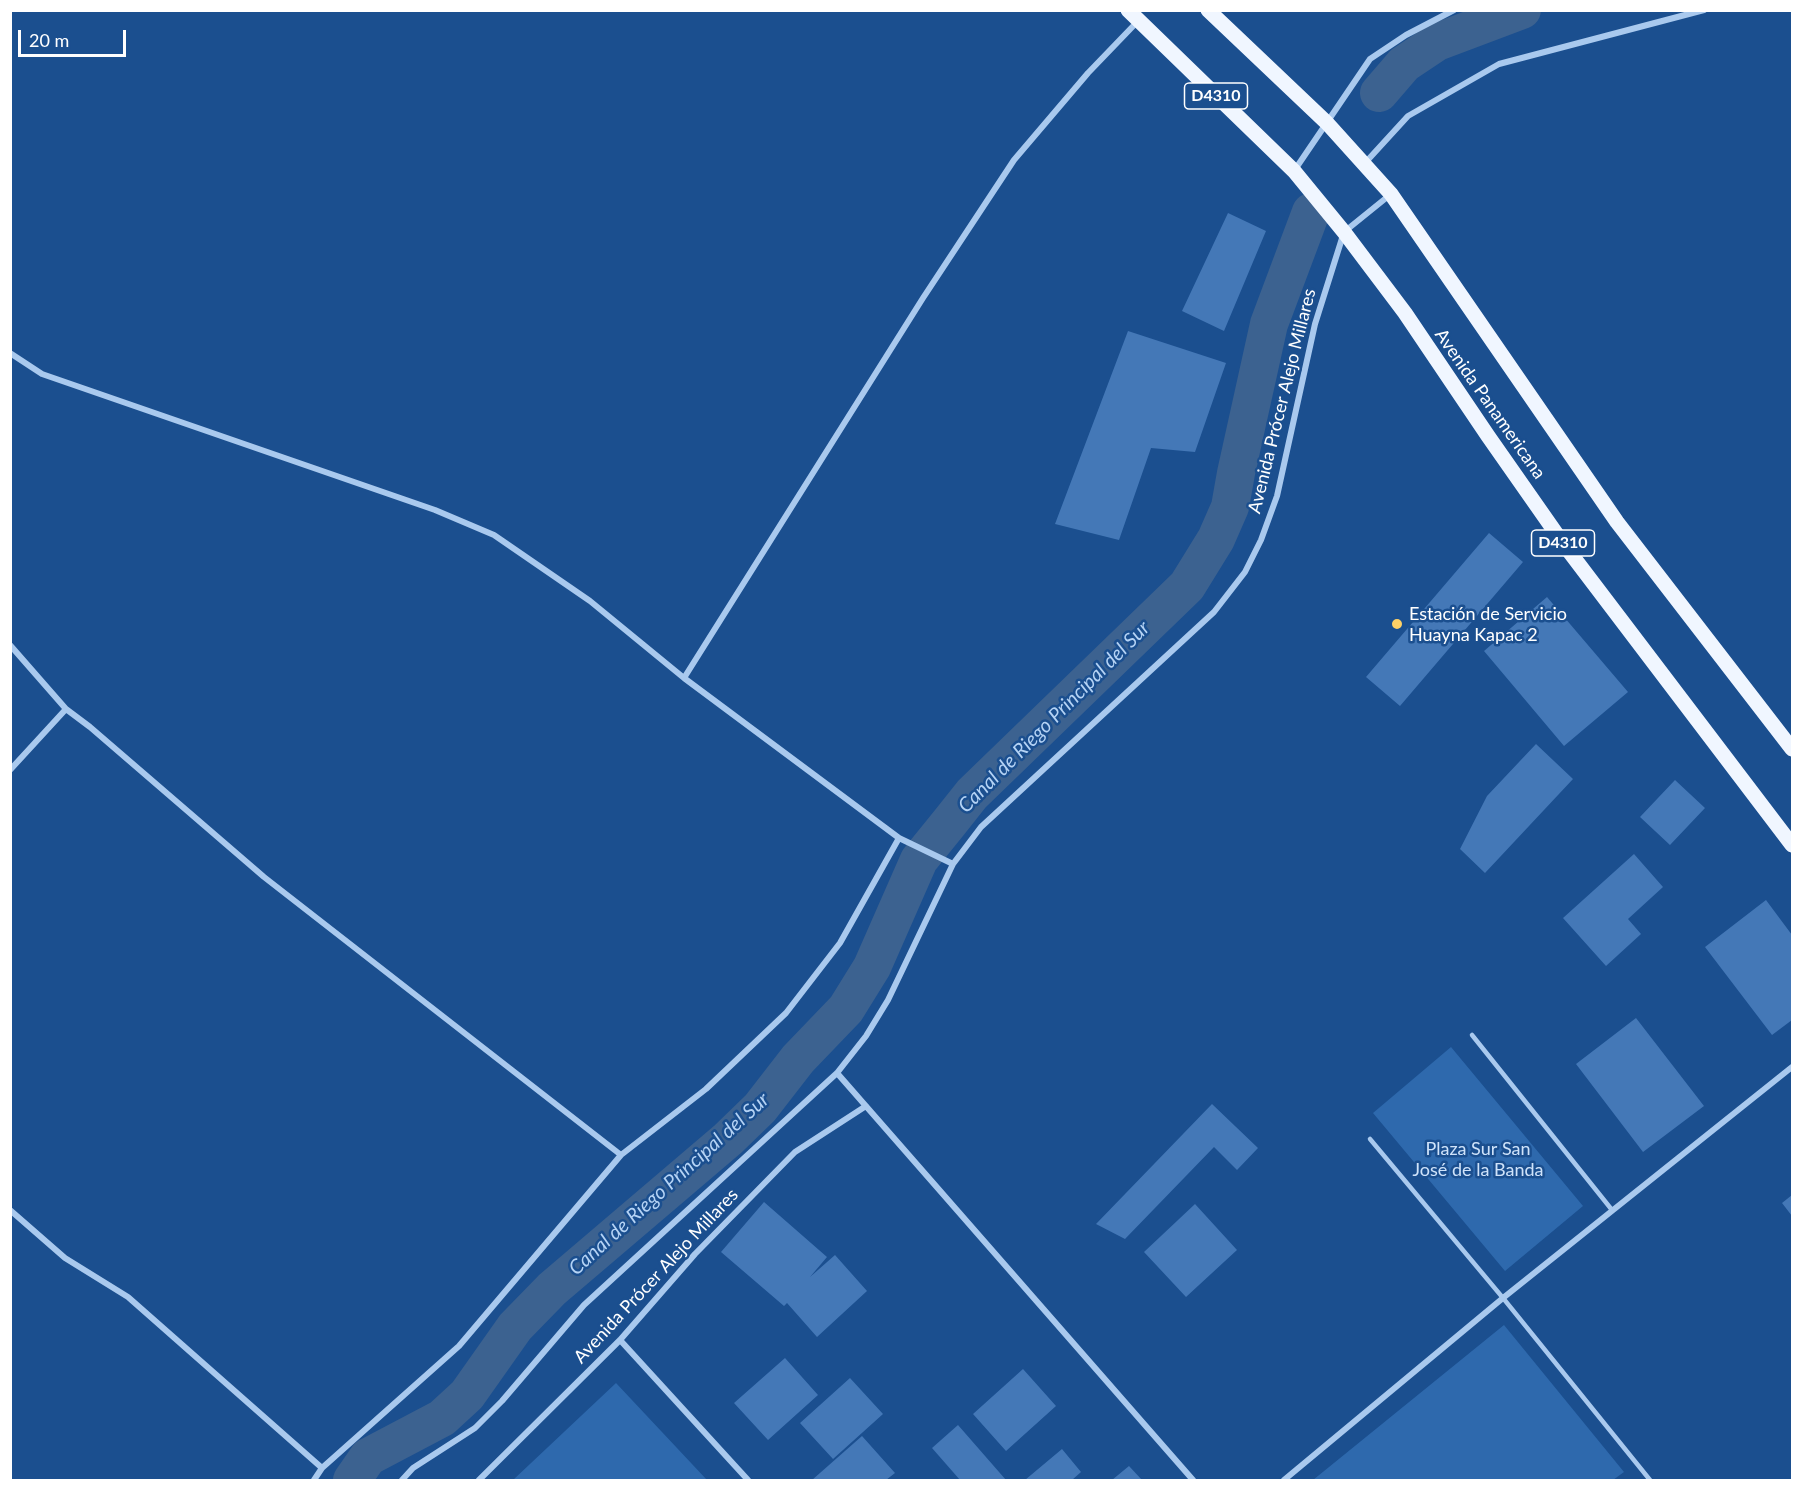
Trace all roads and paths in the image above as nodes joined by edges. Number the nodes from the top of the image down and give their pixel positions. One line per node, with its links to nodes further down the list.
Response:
1 (1208, 10): 5 (main road, Avenida Panamericana / D4310)
2 (1454, 10): 5 (street)
3 (1704, 10): 6 (street)
4 (1133, 16): 7 (main road, Avenida Panamericana / D4310); 12 (street)
5 (1327, 123): 6 (main road, Avenida Panamericana / D4310); 7 (street)
6 (1364, 164): 8 (main road, Avenida Panamericana / D4310)
7 (1294, 171): 9 (main road, Avenida Panamericana / D4310)
8 (1391, 194): 9 (street); 14 (main road, Avenida Panamericana / D4310)
9 (1344, 232): 17 (main road, Avenida Panamericana / D4310); 18 (street, Avenida Prócer Alejo Millares)
10 (10, 353): 12 (street)
11 (10, 645): 13 (street)
12 (684, 678): 16 (street)
13 (66, 709): 15 (street); 24 (street)
14 (1792, 749)
15 (10, 770)
16 (898, 837): 18 (street); 24 (street)
17 (1792, 845)
18 (953, 864): 21 (street, Avenida Prócer Alejo Millares)
19 (1472, 1035): 26 (lane)
20 (1792, 1067): 26 (street)
21 (837, 1073): 22 (street); 31 (street, Avenida Prócer Alejo Millares)
22 (866, 1106): 28 (street, Avenida Prócer Alejo Millares); 34 (street)
23 (1370, 1138): 27 (lane)
24 (621, 1155): 29 (street)
25 (10, 1210): 29 (street)
26 (1611, 1210): 27 (street)
27 (1503, 1298): 35 (street); 36 (lane)
28 (620, 1340): 32 (street, Avenida Prócer Alejo Millares); 33 (street)
29 (322, 1468): 30 (street)
30 (314, 1480)
31 (402, 1480)
32 (479, 1480)
33 (748, 1480)
34 (1193, 1480)
35 (1284, 1480)
36 (1650, 1480)

